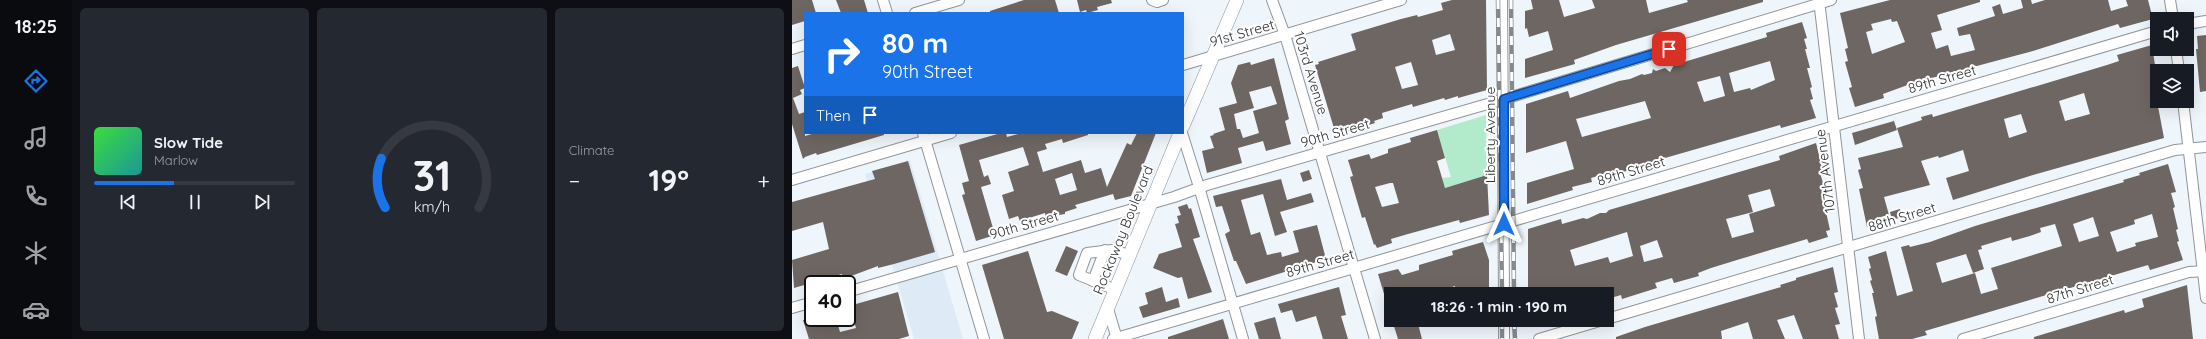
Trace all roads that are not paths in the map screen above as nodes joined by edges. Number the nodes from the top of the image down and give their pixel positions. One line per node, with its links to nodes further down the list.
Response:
1 (883, 0): 12 (street)
2 (959, 0): 13 (street)
3 (1152, 0): 4 (street)
4 (1163, 0)
5 (1237, 0): 21 (main road)
6 (1272, 0): 18 (street, 103rd Avenue)
7 (1401, 0): 18 (street, 91st Street)
8 (1502, 0): 23 (street, Liberty Avenue)
9 (1831, 0): 11 (street, 90th Street)
10 (2170, 0): 14 (street)
11 (1819, 2): 23 (street, 90th Street); 26 (street, 107th Avenue)
12 (887, 12)
13 (918, 12)
14 (2172, 12)
15 (2206, 21): 16 (street)
16 (2194, 23)
17 (2150, 33): 26 (street, 89th Street)
18 (1285, 35): 21 (street, 91st Street); 33 (street, 103rd Avenue)
19 (804, 45): 20 (street)
20 (792, 49)
21 (1214, 55): 22 (street, 91st Street); 25 (main road)
22 (1184, 64)
23 (1504, 99): 33 (street, 90th Street); 37 (street, Liberty Avenue)
24 (2184, 108): 32 (street)
25 (1184, 124)
26 (1834, 126): 37 (street, 89th Street); 38 (street, 107th Avenue)
27 (944, 134): 30 (street)
28 (1181, 134): 35 (street)
29 (1181, 134): 36 (main road, Rockaway Boulevard)
30 (924, 137): 34 (street); 41 (street)
31 (2206, 147): 32 (street, 88th Street)
32 (2188, 149): 38 (street, 88th Street); 43 (street)
33 (1320, 152): 35 (street, 90th Street); 42 (street, 103rd Avenue)
34 (792, 180)
35 (1200, 187): 36 (street, 90th Street); 49 (street)
36 (1151, 202): 40 (main road, Rockaway Boulevard); 41 (street, 90th Street)
37 (1504, 224): 42 (street, 89th Street); 45 (street, Liberty Avenue)
38 (1848, 247): 53 (street, 88th Street); 63 (street, 107th Avenue)
39 (1105, 250): 40 (street); 44 (street); 44 (street)
40 (1130, 255): 47 (main road, Rockaway Boulevard)
41 (960, 259): 46 (street, 90th Street); 56 (street)
42 (1354, 268): 49 (street, 89th Street); 60 (street, 103rd Avenue)
43 (2204, 271): 48 (street); 64 (street, 87th Street)
44 (1093, 281): 47 (street)
45 (1504, 287)
46 (856, 289)
47 (1116, 290): 52 (main road, Rockaway Boulevard)
48 (2206, 298)
49 (1232, 304): 58 (street, 89th Street); 59 (street)
50 (804, 305): 51 (street)
51 (792, 308)
52 (1108, 309): 57 (main road, Rockaway Boulevard); 58 (street)
53 (1614, 317)
54 (1504, 327): 61 (street)
55 (1579, 327): 62 (street)
56 (984, 339)
57 (1095, 339)
58 (1115, 339)
59 (1243, 339)
60 (1375, 339)
61 (1504, 339)
62 (1539, 339)
63 (1859, 339)
64 (1963, 339)

